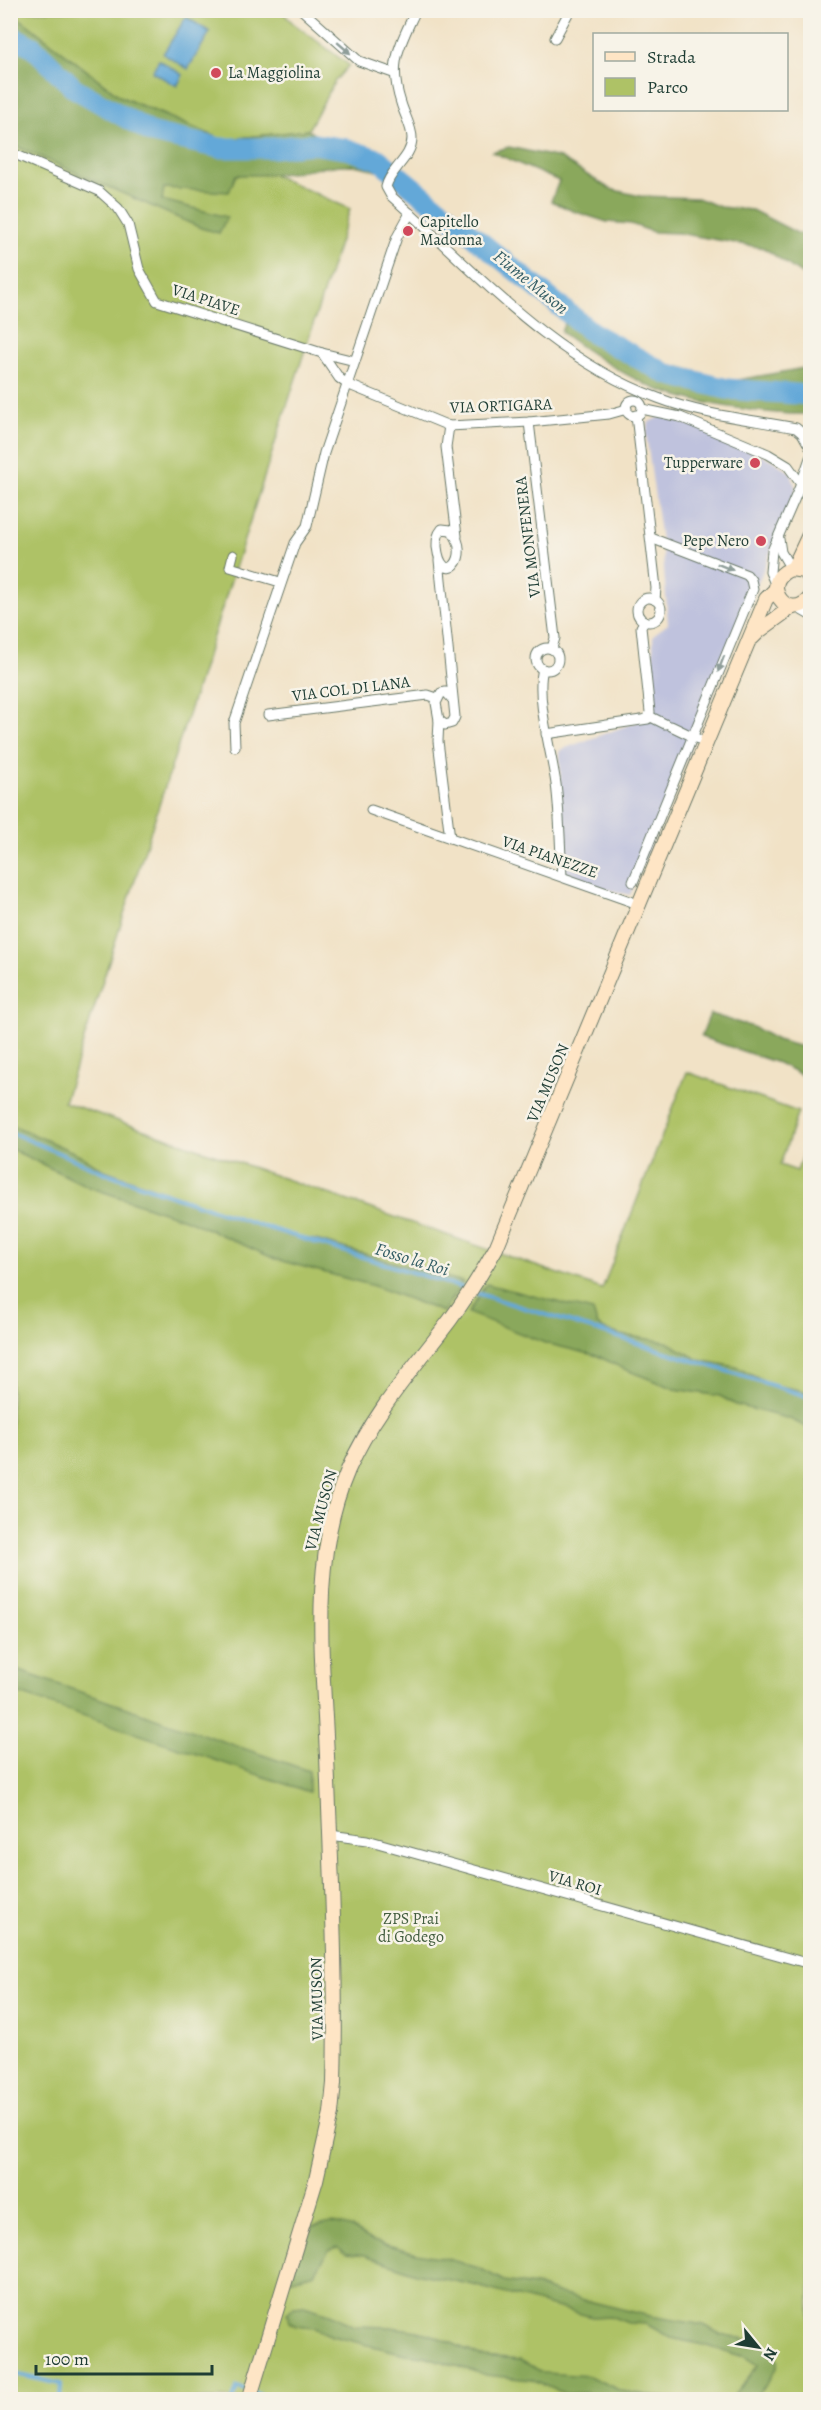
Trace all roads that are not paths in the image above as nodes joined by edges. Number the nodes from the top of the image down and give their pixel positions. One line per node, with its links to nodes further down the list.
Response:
1 (302, 10): 5 (street, one-way to 5)
2 (416, 10): 5 (street)
3 (570, 10): 4 (street)
4 (555, 38)
5 (393, 73): 7 (street)
6 (10, 152): 8 (street, VIA PIAVE)
7 (410, 213): 9 (street); 14 (street)
8 (320, 352): 9 (street, VIA PIAVE); 10 (street)
9 (355, 361): 10 (street)
10 (347, 384): 13 (street, VIA ORTIGARA); 30 (street)
11 (639, 412): 12 (street, VIA ORTIGARA); 17 (street); 23 (street)
12 (529, 422): 13 (street, VIA ORTIGARA); 38 (street, VIA MONFENERA)
13 (449, 426): 18 (street)
14 (806, 432): 15 (street)
15 (810, 447)
16 (810, 458): 17 (street)
17 (801, 484): 22 (street)
18 (454, 518): 19 (street); 21 (street)
19 (447, 529): 21 (street); 25 (street)
20 (810, 533): 27 (main road, VIA MUSON)
21 (457, 536): 26 (street)
22 (779, 537): 27 (street); 31 (street)
23 (651, 538): 33 (street); 46 (street, one-way to 46)
24 (233, 555): 30 (street)
25 (439, 560): 26 (street); 29 (street)
26 (451, 568): 29 (street)
27 (792, 569): 28 (main road); 31 (main road, VIA MUSON)
28 (810, 577)
29 (441, 579): 40 (street)
30 (280, 582): 48 (street)
31 (776, 587): 34 (main road); 37 (main road, VIA MUSON)
32 (810, 598): 34 (main road, VIA MUSON)
33 (655, 600): 36 (street); 36 (street)
34 (794, 607): 35 (street); 37 (main road, VIA MUSON)
35 (810, 615)
36 (645, 621): 43 (street)
37 (749, 642): 47 (main road, VIA MUSON)
38 (552, 648): 39 (street, VIA MONFENERA); 39 (street)
39 (543, 669): 45 (street)
40 (449, 695): 41 (street); 44 (street)
41 (437, 698): 42 (street, VIA COL DI LANA); 44 (street)
42 (268, 715)
43 (649, 716): 45 (street); 46 (street)
44 (442, 722): 50 (street)
45 (546, 734): 52 (street)
46 (693, 736): 47 (street); 51 (street)
47 (707, 743): 51 (main road, VIA MUSON)
48 (235, 747)
49 (371, 810): 50 (street, VIA PIANEZZE)
50 (450, 838): 52 (street, VIA PIANEZZE)
51 (655, 849): 53 (street); 54 (main road, VIA MUSON)
52 (562, 876): 54 (street, VIA PIANEZZE)
53 (633, 882)
54 (641, 905): 55 (main road, VIA MUSON)
55 (330, 1834): 56 (street, VIA ROI); 57 (main road, VIA MUSON)
56 (810, 1964)
57 (249, 2400)

